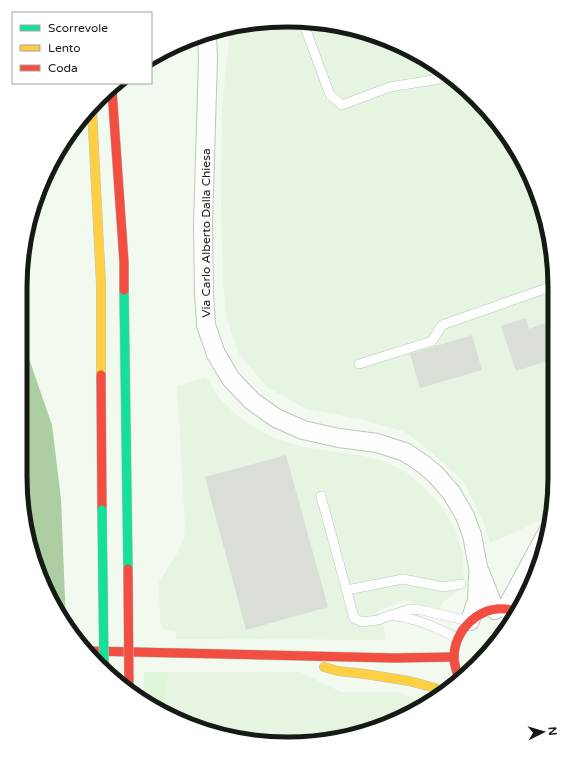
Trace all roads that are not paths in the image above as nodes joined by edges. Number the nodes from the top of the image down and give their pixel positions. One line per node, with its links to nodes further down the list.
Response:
1 (305, 28): 5 (lane)
2 (210, 39): 4 (street, Via Carlo Alberto Dalla Chiesa)
3 (207, 40): 4 (street, Via Carlo Alberto Dalla Chiesa)
4 (208, 58): 14 (street, Via Carlo Alberto Dalla Chiesa)
5 (442, 78)
6 (112, 95): 26 (main road, bridge)
7 (92, 116): 24 (main road, bridge)
8 (548, 288): 9 (lane)
9 (360, 364)
10 (321, 496): 16 (lane)
11 (537, 551): 12 (street)
12 (534, 556): 13 (street); 17 (street)
13 (532, 564)
14 (478, 567): 17 (street, Via Carlo Alberto Dalla Chiesa); 19 (street, Via Carlo Alberto Dalla Chiesa)
15 (461, 584): 16 (lane)
16 (347, 590): 18 (lane)
17 (506, 610): 19 (main road)
18 (388, 616): 19 (lane); 20 (lane)
19 (470, 621): 20 (main road)
20 (458, 638): 23 (main road)
21 (95, 651): 22 (main road, bridge)
22 (293, 656): 23 (main road); 27 (main road)
23 (454, 658): 25 (main road)
24 (104, 662)
25 (457, 674)
26 (129, 683)
27 (437, 689)

